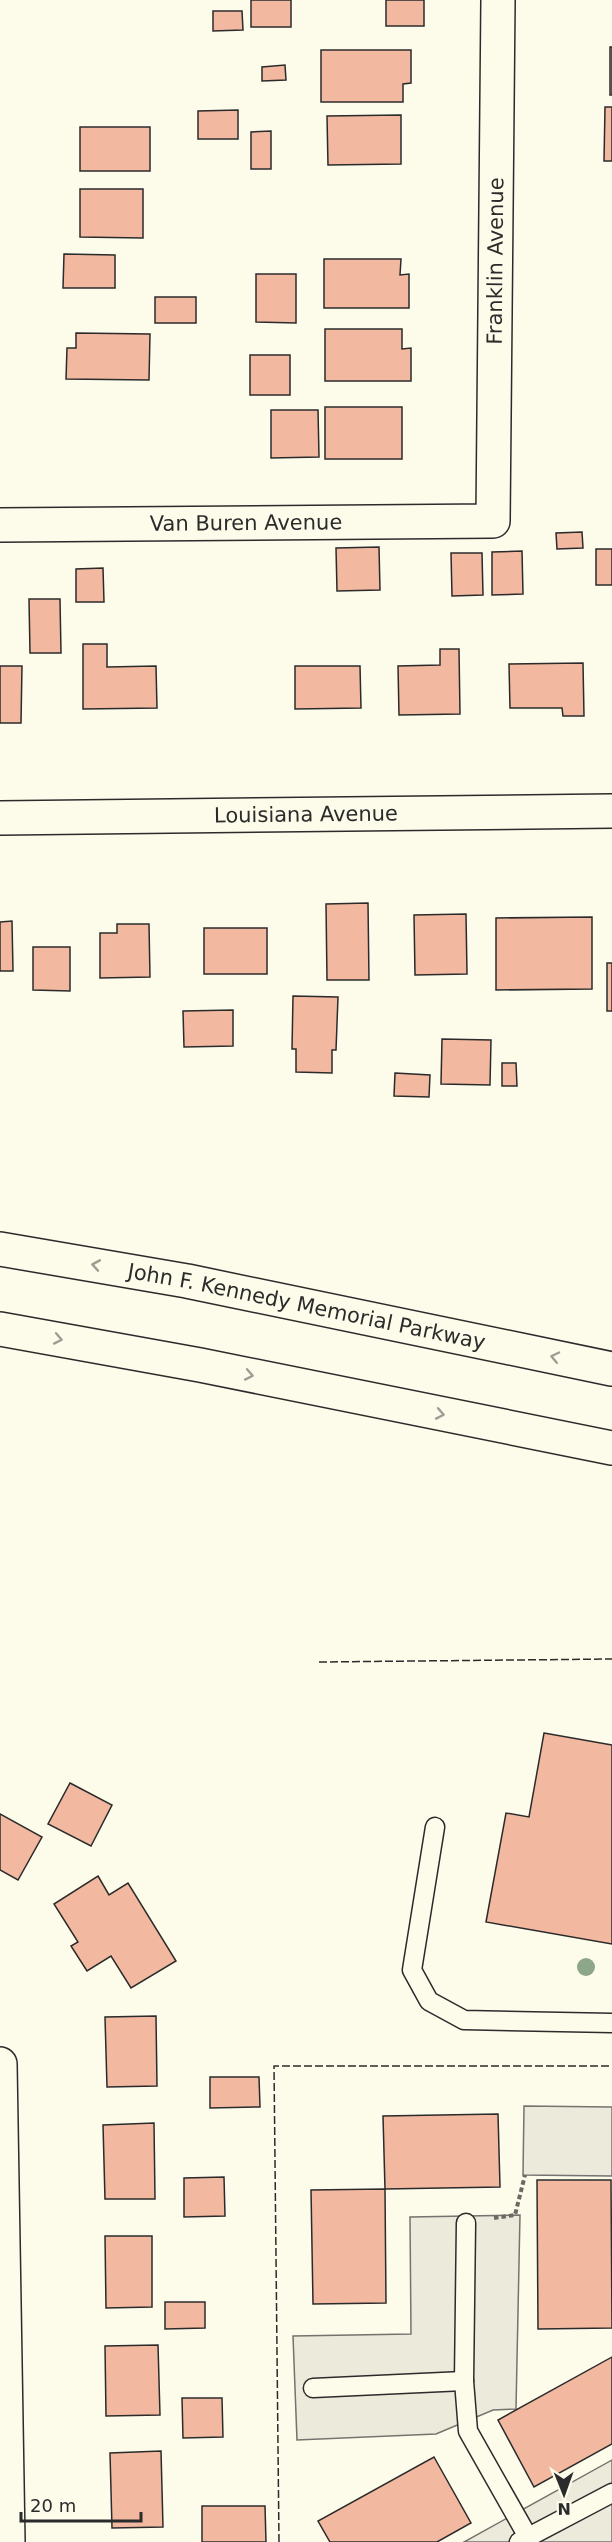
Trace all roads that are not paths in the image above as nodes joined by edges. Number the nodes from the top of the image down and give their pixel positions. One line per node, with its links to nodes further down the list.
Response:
1 (498, 0): 2 (main road, Franklin Avenue)
2 (493, 521): 3 (main road, Van Buren Avenue)
3 (0, 525)
4 (612, 811): 5 (main road, Louisiana Avenue)
5 (0, 818)
6 (0, 1249): 8 (main road, John F. Kennedy Memorial Parkway, one-way to 6)
7 (0, 1329): 9 (main road, one-way to 9)
8 (612, 1369)
9 (612, 1448)
10 (435, 1827): 11 (lane)
11 (612, 2023)
12 (0, 2064): 18 (main road)
13 (466, 2223): 14 (lane)
14 (464, 2381): 15 (lane); 17 (lane)
15 (313, 2388)
16 (612, 2493): 17 (lane)
17 (524, 2540)
18 (8, 2542)

